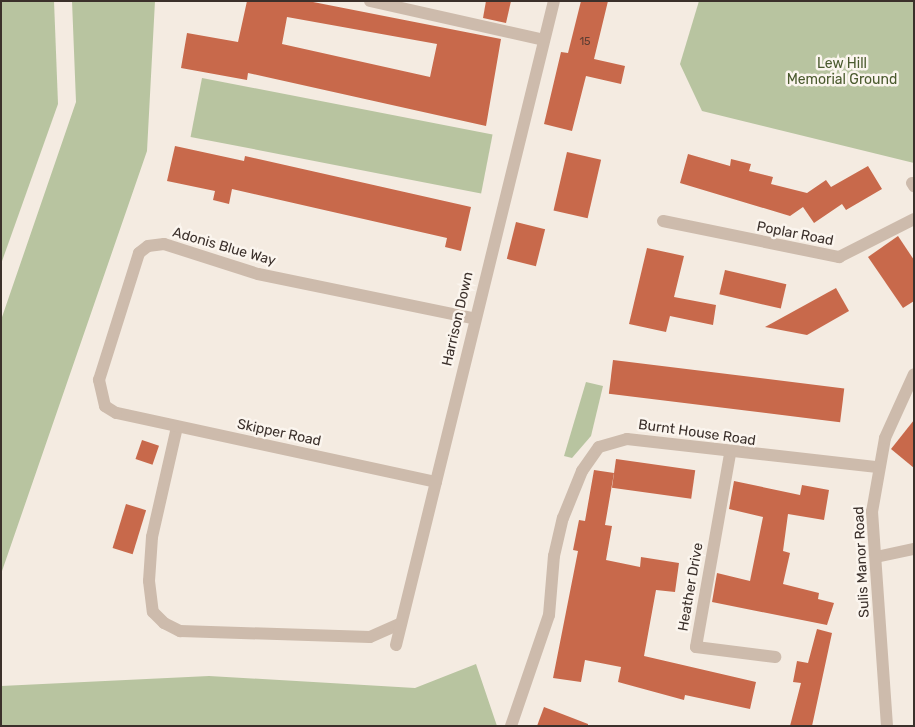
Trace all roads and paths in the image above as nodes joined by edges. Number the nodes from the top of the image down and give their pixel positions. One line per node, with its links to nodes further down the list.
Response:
1 (370, 1): 3 (street)
2 (554, 1): 3 (street, Harrison Down)
3 (544, 40): 6 (street, Harrison Down)
4 (914, 219): 5 (street, Poplar Road)
5 (663, 220)
6 (473, 318): 8 (street, Adonis Blue Way); 12 (street, Harrison Down)
7 (914, 374): 11 (street, Sulis Manor Road)
8 (116, 413): 9 (street, Skipper Road)
9 (177, 427): 12 (street, Skipper Road); 15 (street)
10 (730, 454): 11 (street, Burnt House Road); 17 (street, Heather Drive); 18 (street, Burnt House Road)
11 (877, 467): 14 (street, Sulis Manor Road)
12 (436, 482): 15 (street, Harrison Down)
13 (914, 549): 14 (street)
14 (876, 557): 19 (street, Sulis Manor Road)
15 (401, 623): 16 (street, Harrison Down)
16 (396, 645)
17 (775, 657)
18 (511, 726)
19 (887, 726)

